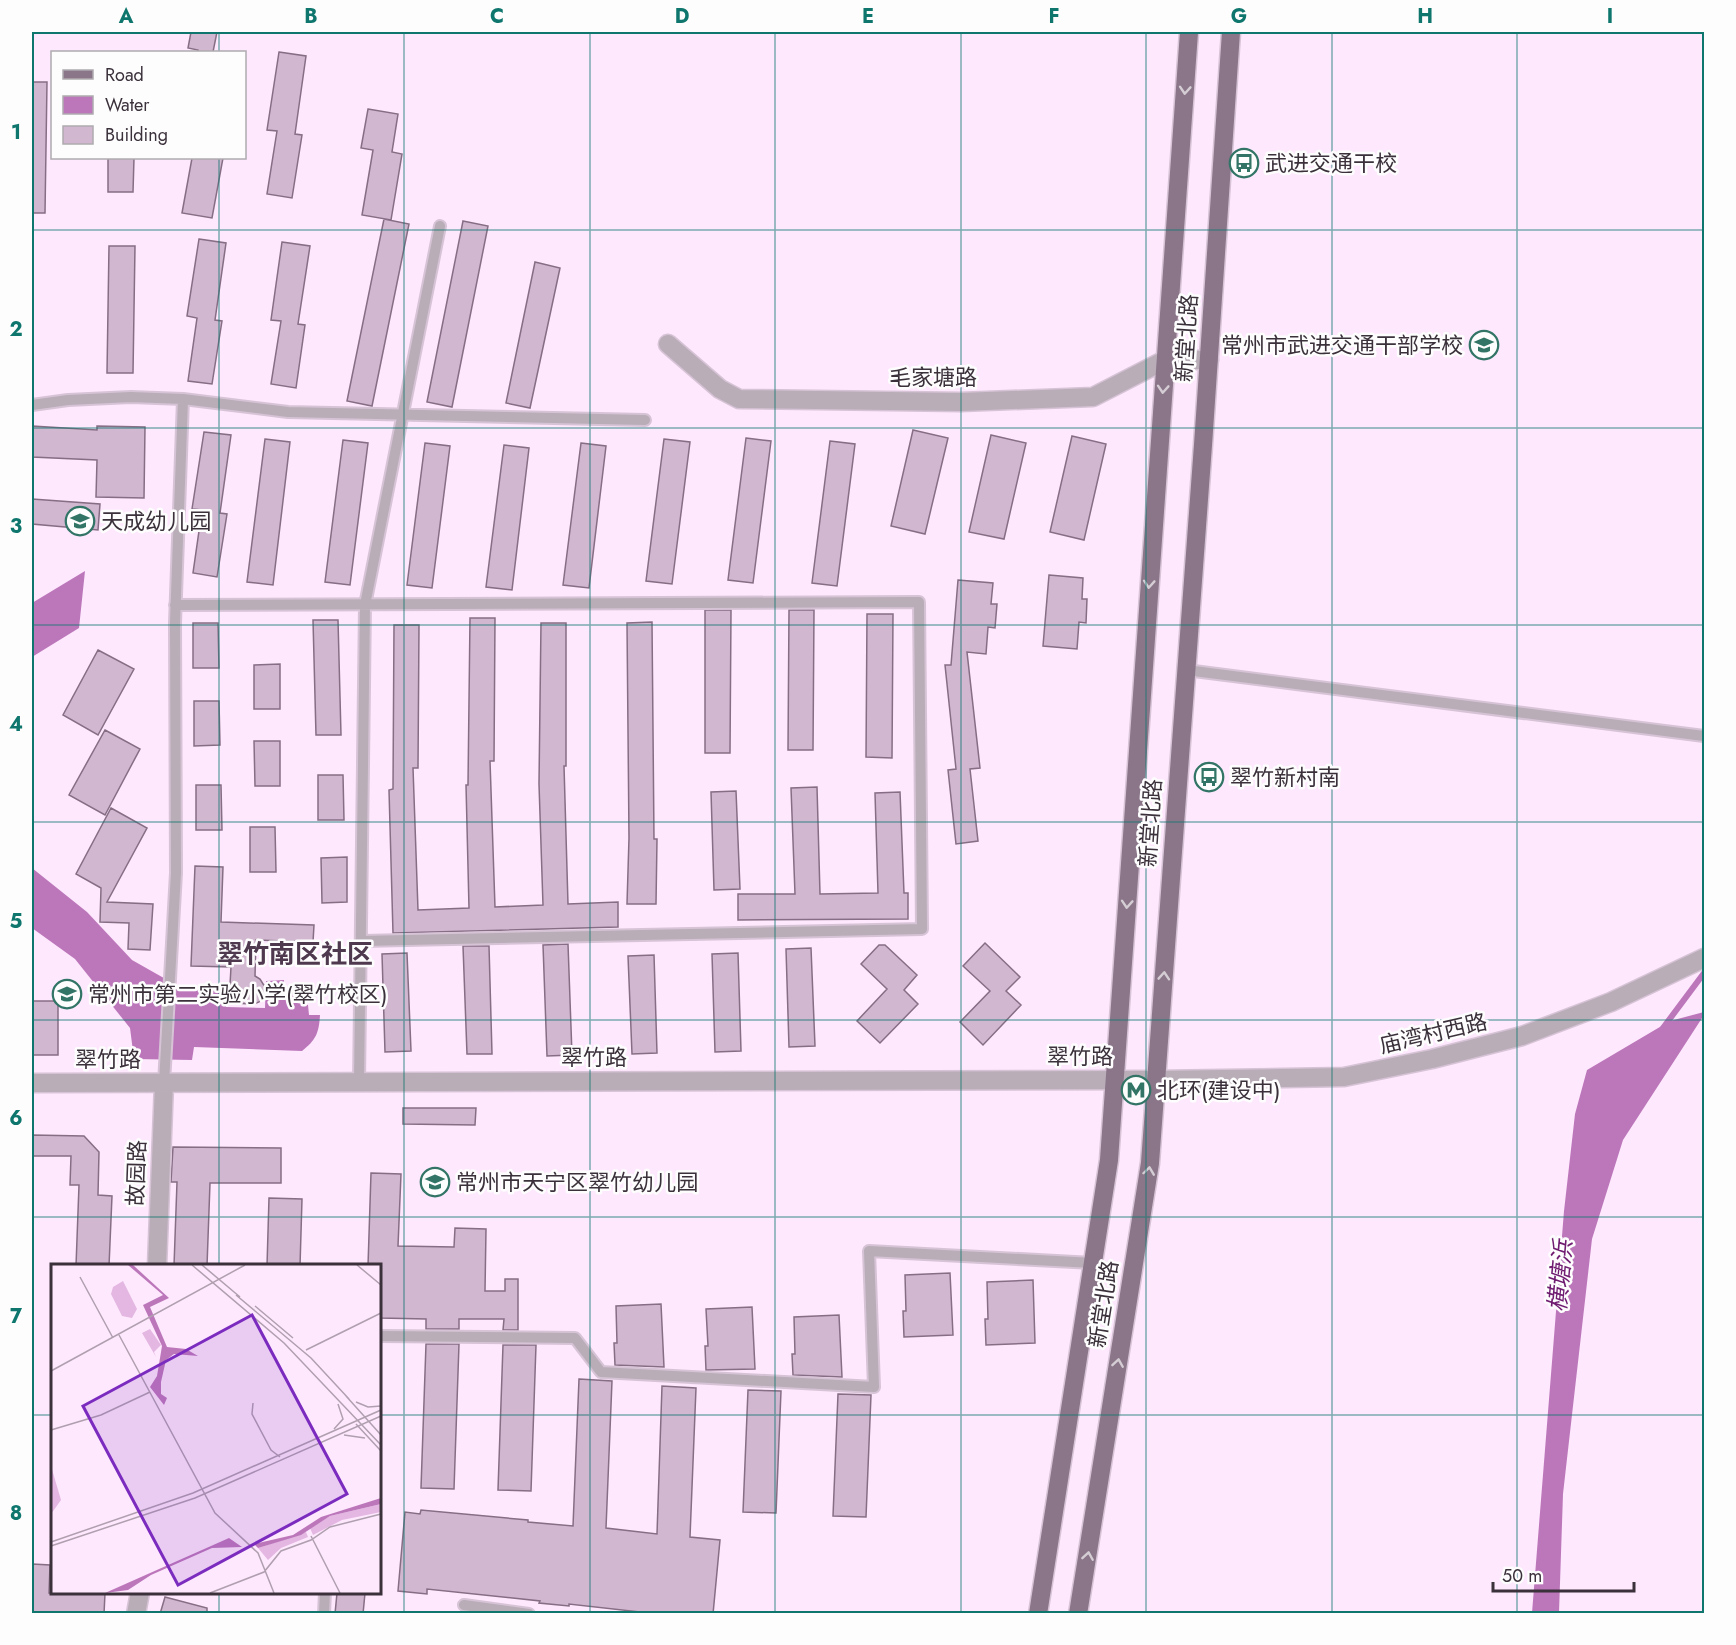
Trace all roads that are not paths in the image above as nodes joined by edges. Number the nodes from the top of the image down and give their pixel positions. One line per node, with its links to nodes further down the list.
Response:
1 (1189, 32): 5 (main road, 新堂北路, one-way to 5)
2 (1231, 32): 6 (main road, 新堂北路)
3 (440, 226): 9 (lane)
4 (668, 344): 5 (street, 毛家塘路)
5 (1165, 360): 6 (street, 毛家塘路); 17 (main road, 新堂北路, one-way to 17)
6 (1209, 360): 13 (main road, 新堂北路)
7 (183, 399): 8 (lane); 9 (lane); 11 (lane)
8 (32, 405)
9 (402, 414): 10 (lane); 12 (lane)
10 (645, 420)
11 (175, 605): 12 (lane); 21 (lane)
12 (365, 605): 15 (lane); 15 (lane)
13 (1186, 670): 14 (lane); 18 (main road, 新堂北路, one-way to 13)
14 (1704, 736)
15 (361, 940): 19 (lane)
16 (1697, 962): 18 (street, 庙湾村西路)
17 (1115, 1079): 18 (street, 翠竹路); 19 (street, 翠竹路); 22 (main road, 新堂北路)
18 (1156, 1080): 32 (main road, 新堂北路, one-way to 18)
19 (359, 1082): 21 (street, 翠竹路)
20 (32, 1083): 21 (street, 翠竹路)
21 (164, 1083): 23 (street, 故园路)
22 (1093, 1263): 24 (lane); 31 (main road, 新堂北路)
23 (158, 1264)
24 (381, 1336)
25 (140, 1594): 28 (street)
26 (325, 1594): 29 (lane)
27 (464, 1605): 30 (lane)
28 (136, 1614)
29 (324, 1614)
30 (529, 1614)
31 (1038, 1614)
32 (1078, 1614)

